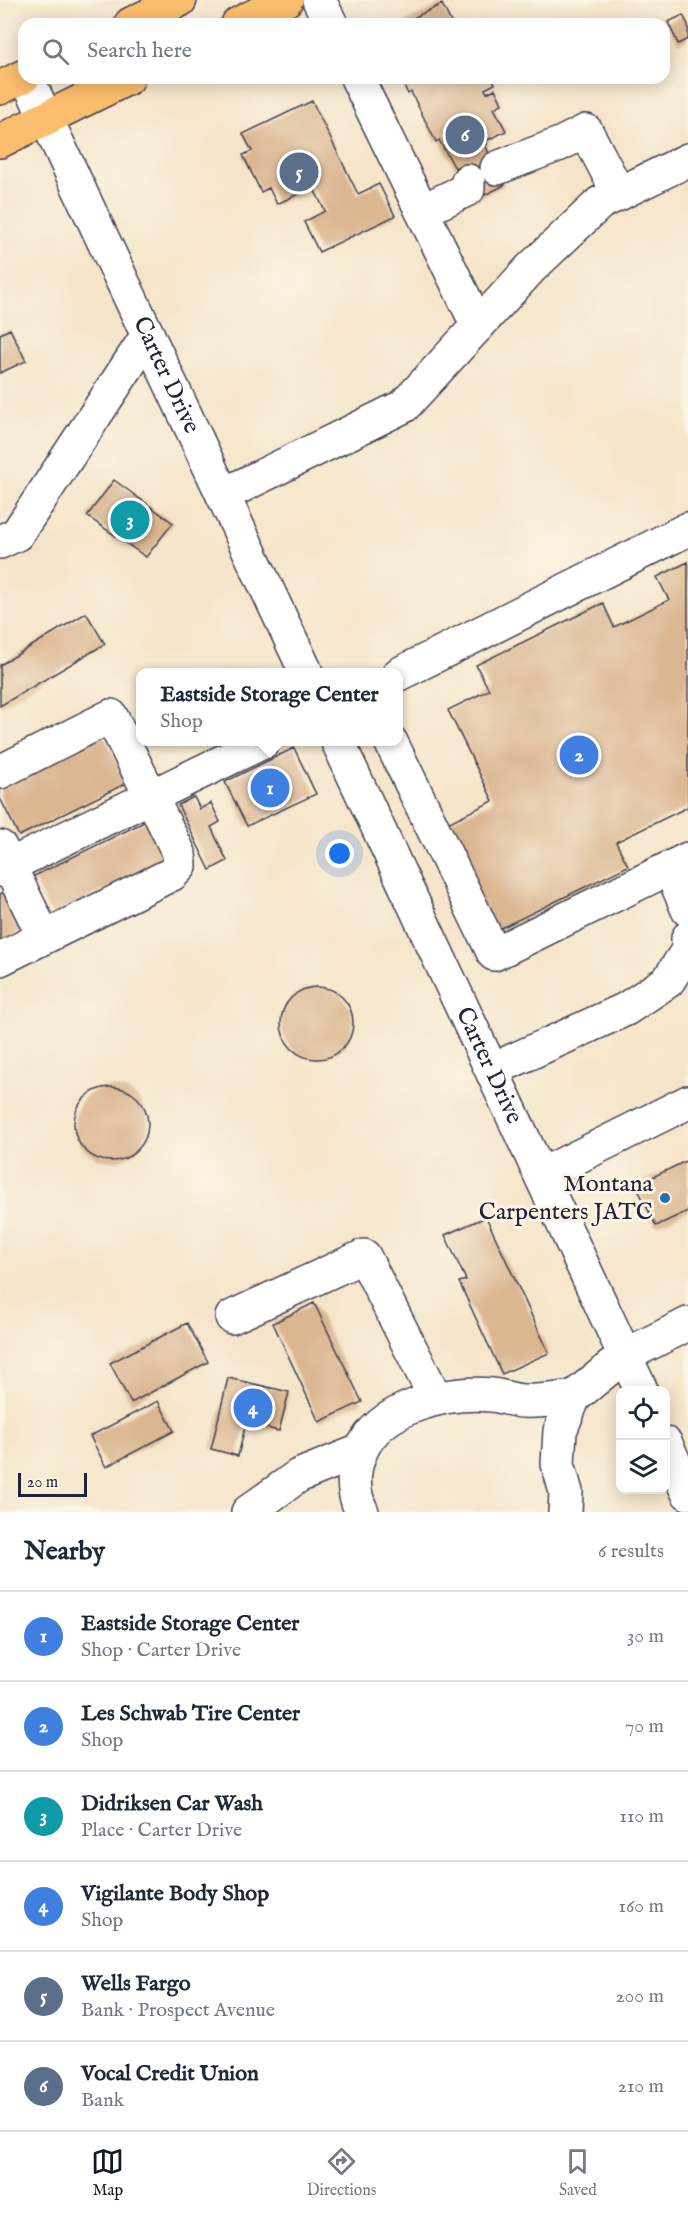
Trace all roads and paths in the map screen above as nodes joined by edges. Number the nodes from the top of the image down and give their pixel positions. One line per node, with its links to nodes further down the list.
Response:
1 (180, 0): 4 (highway)
2 (286, 0): 5 (highway)
3 (319, 0): 6 (street)
4 (143, 18)
5 (250, 18)
6 (328, 18)
7 (18, 80): 11 (highway)
8 (29, 84): 12 (street, Carter Drive)
9 (116, 84): 12 (highway)
10 (360, 84): 16 (street)
11 (0, 88)
12 (46, 118): 13 (highway); 18 (street, Carter Drive)
13 (0, 141)
14 (688, 160): 15 (street)
15 (619, 194): 16 (street); 17 (street)
16 (422, 211): 17 (street)
17 (478, 326): 19 (street)
18 (148, 335): 19 (street, Carter Drive); 21 (street)
19 (223, 495): 22 (street, Carter Drive)
20 (688, 529): 23 (street)
21 (0, 542)
22 (304, 668)
23 (403, 672)
24 (253, 746): 28 (street)
25 (340, 746): 35 (street, Carter Drive)
26 (393, 746): 30 (street)
27 (0, 772): 28 (street)
28 (151, 796): 29 (street); 32 (street)
29 (3, 861): 32 (street)
30 (679, 863): 31 (street)
31 (688, 910)
32 (44, 937): 34 (street)
33 (688, 939): 35 (street)
34 (0, 959)
35 (492, 1070): 37 (street, Carter Drive)
36 (688, 1102): 37 (street)
37 (541, 1175): 40 (street, Carter Drive)
38 (232, 1317): 43 (street)
39 (688, 1324): 40 (street)
40 (624, 1356): 41 (street, Carter Drive); 42 (street)
41 (638, 1386)
42 (574, 1397): 43 (street); 49 (street)
43 (436, 1399): 44 (street)
44 (360, 1451): 47 (street); 48 (street)
45 (670, 1453): 46 (street)
46 (688, 1493)
47 (248, 1512)
48 (362, 1512)
49 (565, 1512)

